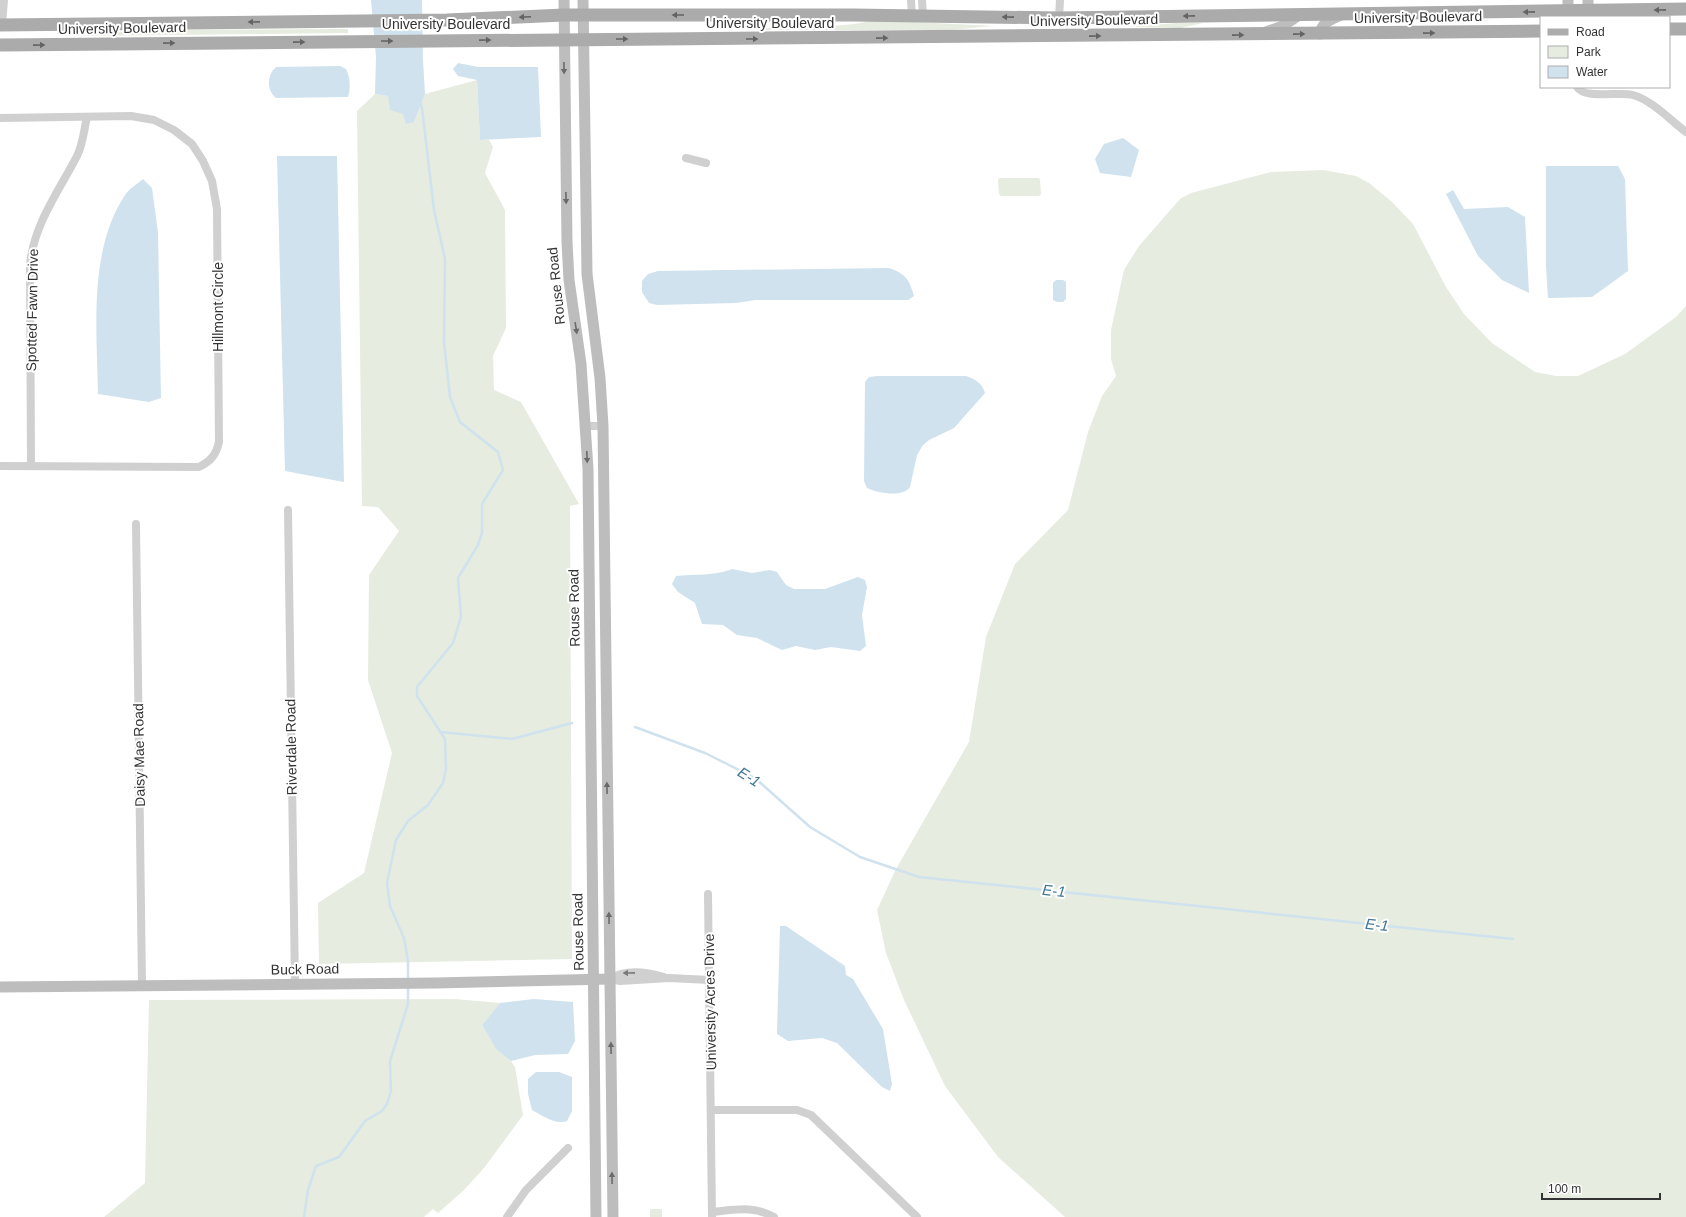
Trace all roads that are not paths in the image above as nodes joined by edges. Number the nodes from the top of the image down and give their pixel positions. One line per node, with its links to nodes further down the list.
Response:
1 (4, 0): 18 (street)
2 (564, 0): 11 (street, Rouse Road)
3 (583, 0): 12 (street)
4 (911, 0): 14 (street)
5 (922, 0): 14 (street)
6 (1060, 0): 16 (street)
7 (1568, 9): 8 (main road, University Boulevard); 10 (main road, University Boulevard, one-way to 10)
8 (1588, 9): 9 (main road, University Boulevard, one-way to 8)
9 (1686, 9)
10 (1343, 14): 13 (main road, University Boulevard); 23 (street)
11 (564, 15): 12 (main road, University Boulevard); 17 (main road, University Boulevard, one-way to 17); 26 (street, Rouse Road)
12 (583, 15): 14 (main road, University Boulevard, one-way to 12); 27 (street)
13 (1299, 15): 15 (main road, University Boulevard, one-way to 15); 22 (street)
14 (917, 16): 16 (main road, University Boulevard, one-way to 14)
15 (1103, 17): 16 (main road, University Boulevard); 25 (main road)
16 (1059, 18): 24 (main road)
17 (38, 24): 18 (main road, University Boulevard); 28 (main road)
18 (1, 26)
19 (1686, 29): 20 (main road)
20 (1670, 30)
21 (1540, 31): 23 (main road, University Boulevard, one-way to 21)
22 (1260, 34): 23 (main road, University Boulevard, one-way to 23); 25 (main road, University Boulevard, one-way to 22)
23 (1320, 34)
24 (1008, 37): 25 (main road, University Boulevard); 27 (main road, University Boulevard, one-way to 24)
25 (1056, 37)
26 (564, 39): 27 (main road, University Boulevard); 29 (main road, University Boulevard, one-way to 26); 38 (street, Rouse Road, one-way to 38)
27 (583, 39): 39 (street)
28 (0, 42)
29 (0, 45)
30 (1578, 88): 32 (street)
31 (1596, 88): 32 (street)
32 (1603, 94): 35 (street)
33 (87, 117): 34 (street, Hillmont Circle); 41 (street, Spotted Fawn Drive); 41 (street, Hillmont Circle)
34 (0, 118)
35 (1686, 132)
36 (686, 158): 37 (street)
37 (706, 163)
38 (586, 426): 39 (street); 45 (street, Rouse Road, one-way to 45)
39 (603, 426): 46 (street, one-way to 39)
40 (0, 466): 41 (street, Hillmont Circle)
41 (31, 466)
42 (288, 510): 48 (street, Riverdale Road)
43 (136, 524): 49 (street, Daisy Mae Road)
44 (708, 894): 47 (street, University Acres Drive)
45 (593, 979): 46 (street, Buck Road); 48 (street, Buck Road); 55 (street, Rouse Road)
46 (610, 979): 47 (street, Buck Road); 56 (street, one-way to 46)
47 (710, 980): 51 (street, University Acres Drive)
48 (295, 984): 49 (street, Buck Road)
49 (142, 986): 50 (street, Buck Road)
50 (0, 987)
51 (711, 1110): 53 (street, University Acres Drive); 58 (street)
52 (568, 1148): 54 (street)
53 (712, 1214): 57 (street)
54 (507, 1217)
55 (596, 1217)
56 (613, 1217)
57 (774, 1217)
58 (917, 1217)

